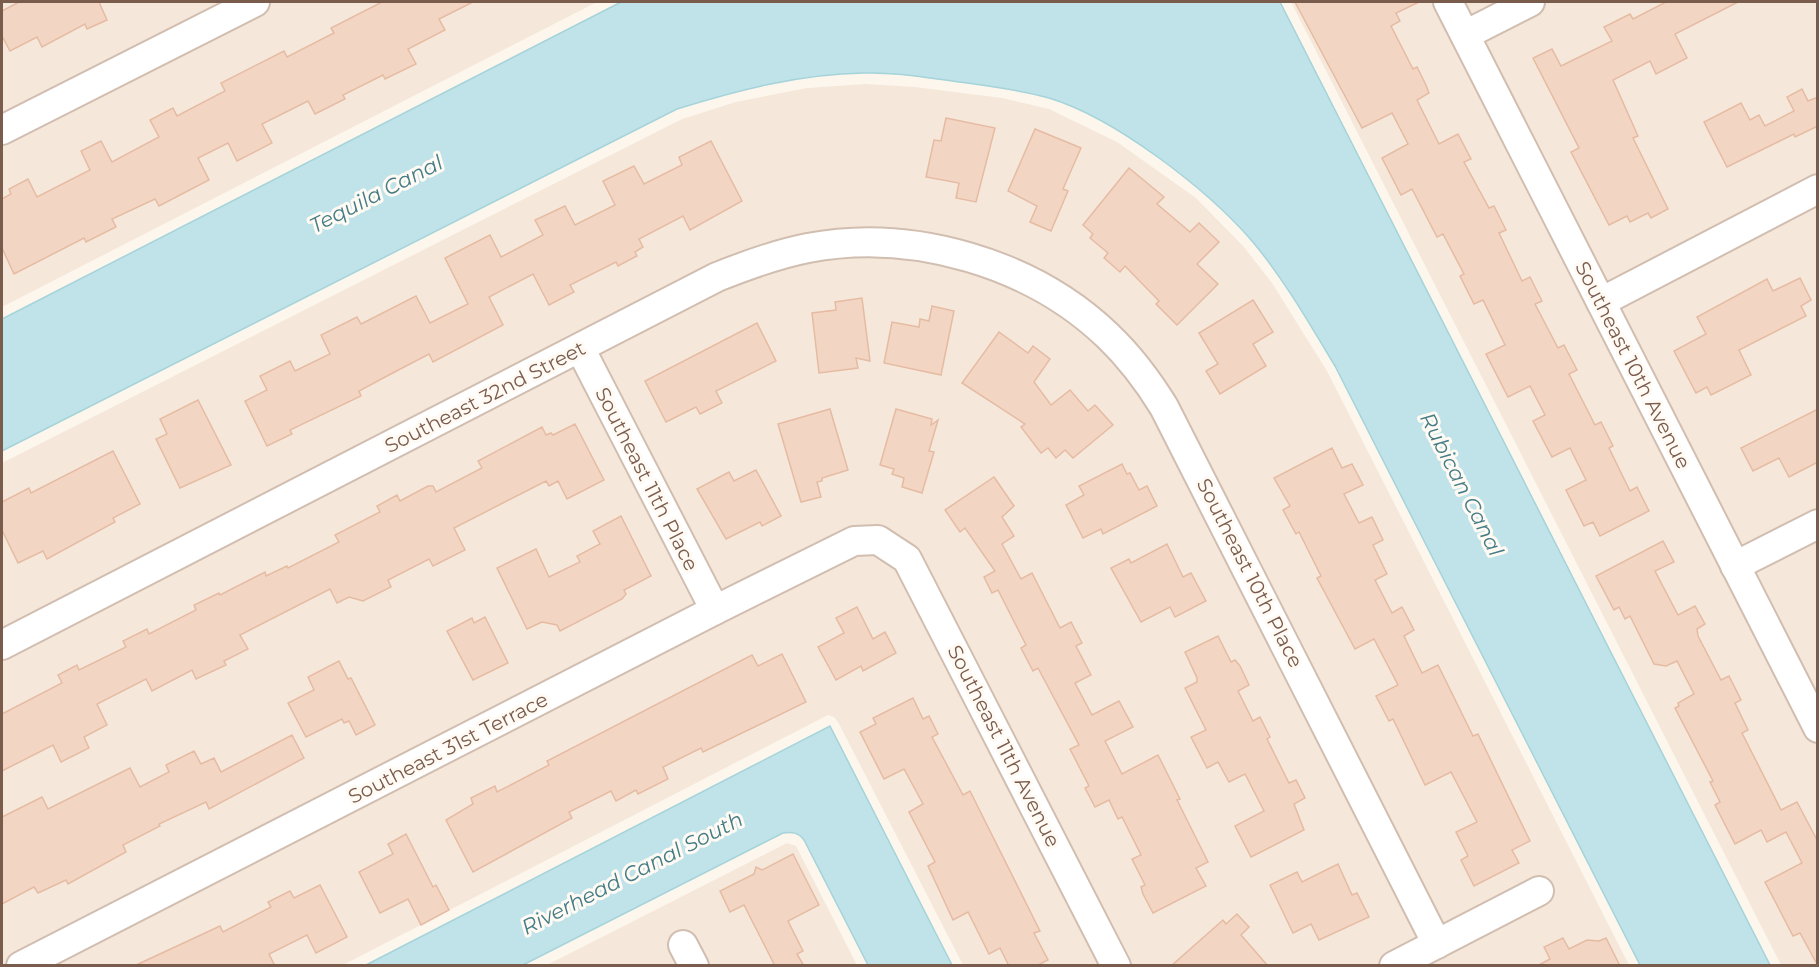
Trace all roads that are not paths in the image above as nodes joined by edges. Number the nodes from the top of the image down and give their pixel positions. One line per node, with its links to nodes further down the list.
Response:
1 (255, 2): 5 (street)
2 (1448, 2): 4 (street, Southeast 10th Avenue)
3 (1530, 2): 4 (street)
4 (1465, 35): 8 (street, Southeast 10th Avenue)
5 (2, 130)
6 (1818, 189): 8 (street)
7 (992, 266): 9 (street, Southeast 32nd Street); 17 (street, Southeast 10th Place)
8 (1601, 302): 12 (street, Southeast 10th Avenue)
9 (580, 348): 13 (street, Southeast 11th Place); 14 (street, Southeast 32nd Street)
10 (1818, 524): 12 (street)
11 (878, 540): 13 (street, Southeast 31st Terrace); 19 (street, Southeast 11th Avenue)
12 (1735, 566): 15 (street, Southeast 10th Avenue)
13 (715, 610): 18 (street, Southeast 31st Terrace)
14 (2, 645)
15 (1818, 728)
16 (1539, 891): 17 (street)
17 (1437, 944): 20 (street)
18 (21, 966)
19 (1116, 966)
20 (1394, 966)

